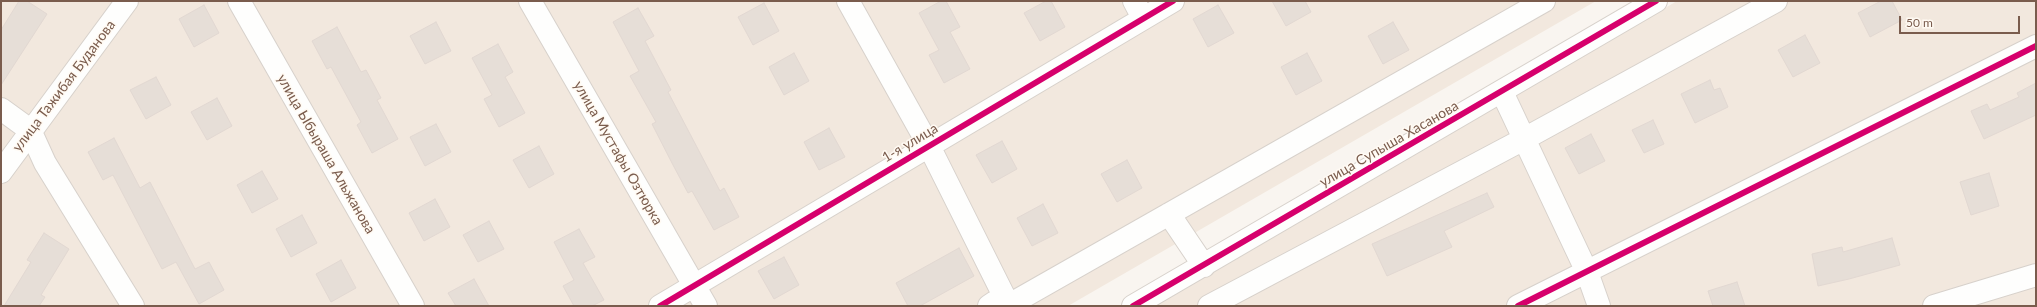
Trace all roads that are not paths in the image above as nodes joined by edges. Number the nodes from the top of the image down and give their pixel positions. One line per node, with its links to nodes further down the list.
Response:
1 (128, 1): 13 (street, улица Тажибая Буданова)
2 (239, 1): 23 (street, улица Ыбыраша Альжанова)
3 (530, 1): 21 (street, улица Мустафы Озтюрка)
4 (848, 1): 15 (street)
5 (1173, 1): 9 (street, 1-я улица)
6 (1544, 1): 17 (street)
7 (1656, 1): 11 (street, улица Супыша Хасанова)
8 (1776, 1): 14 (street)
9 (1139, 10): 15 (street, 1-я улица)
10 (2036, 46): 19 (street)
11 (1502, 92): 14 (street); 18 (street, улица Супыша Хасанова)
12 (1, 109): 13 (street)
13 (30, 130): 16 (street, улица Тажибая Буданова); 22 (street)
14 (1524, 139): 19 (street); 28 (street)
15 (929, 146): 21 (street, 1-я улица); 26 (street)
16 (1, 172)
17 (1169, 214): 18 (street); 26 (street)
18 (1204, 266): 27 (street, улица Супыша Хасанова)
19 (1587, 272): 29 (street); 30 (street)
20 (2036, 274): 31 (street)
21 (694, 286): 24 (street, 1-я улица); 25 (street, улица Мустафы Озтюрка)
22 (133, 306)
23 (413, 306)
24 (660, 306)
25 (706, 306)
26 (1002, 306)
27 (1133, 306)
28 (1209, 306)
29 (1518, 306)
30 (1599, 306)
31 (1934, 306)

